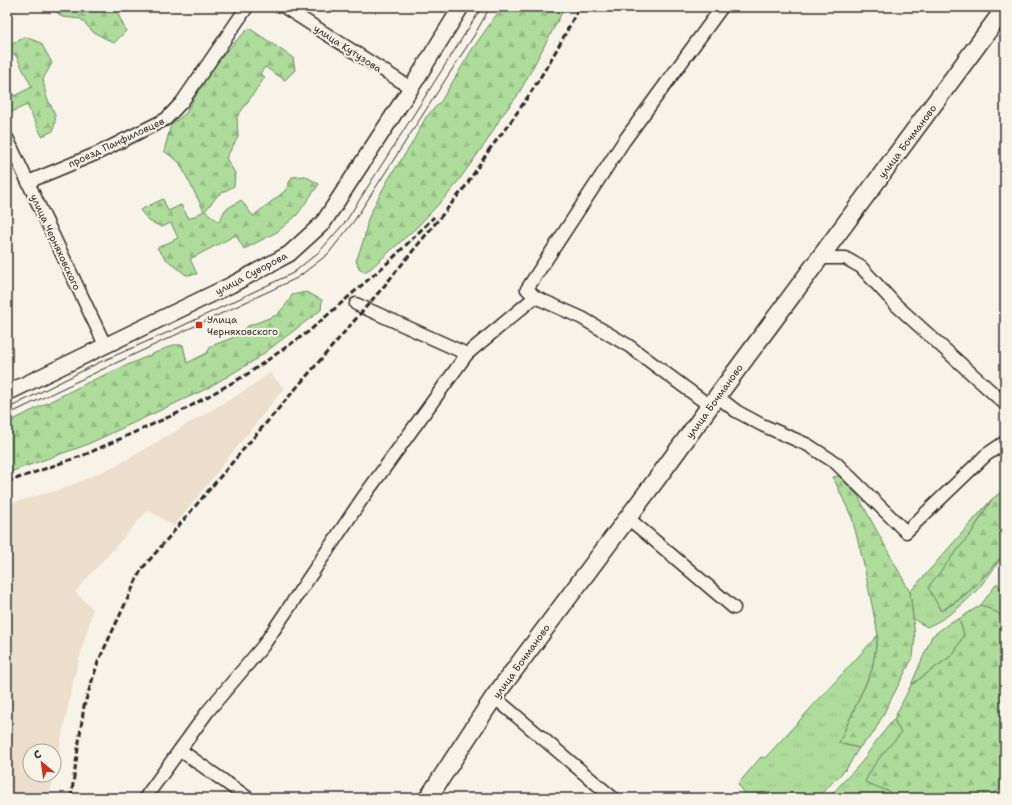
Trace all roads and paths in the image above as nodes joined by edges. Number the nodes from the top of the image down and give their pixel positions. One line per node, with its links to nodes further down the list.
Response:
1 (247, 7): 8 (street, проезд Панфиловцев)
2 (284, 7): 6 (street, улица Кутузова)
3 (461, 7): 6 (street, улица Суворова)
4 (722, 7): 10 (street)
5 (1005, 8): 9 (main road, улица Бочманово)
6 (411, 88): 12 (street, улица Суворова)
7 (7, 138): 8 (street, улица Черняховского)
8 (28, 182): 12 (street, улица Черняховского)
9 (821, 258): 15 (main road, улица Бочманово); 16 (street)
10 (535, 297): 13 (street); 15 (street)
11 (356, 304): 13 (street)
12 (105, 346): 14 (street, улица Суворова)
13 (468, 354): 21 (street)
14 (7, 393)
15 (714, 401): 17 (street); 18 (main road, улица Бочманово)
16 (1005, 404)
17 (1005, 442)
18 (628, 518): 19 (street); 20 (main road, улица Бочманово)
19 (734, 608)
20 (494, 697): 24 (main road, улица Бочманово); 25 (street)
21 (180, 750): 22 (street); 23 (street)
22 (145, 798)
23 (248, 798)
24 (428, 798)
25 (613, 798)

